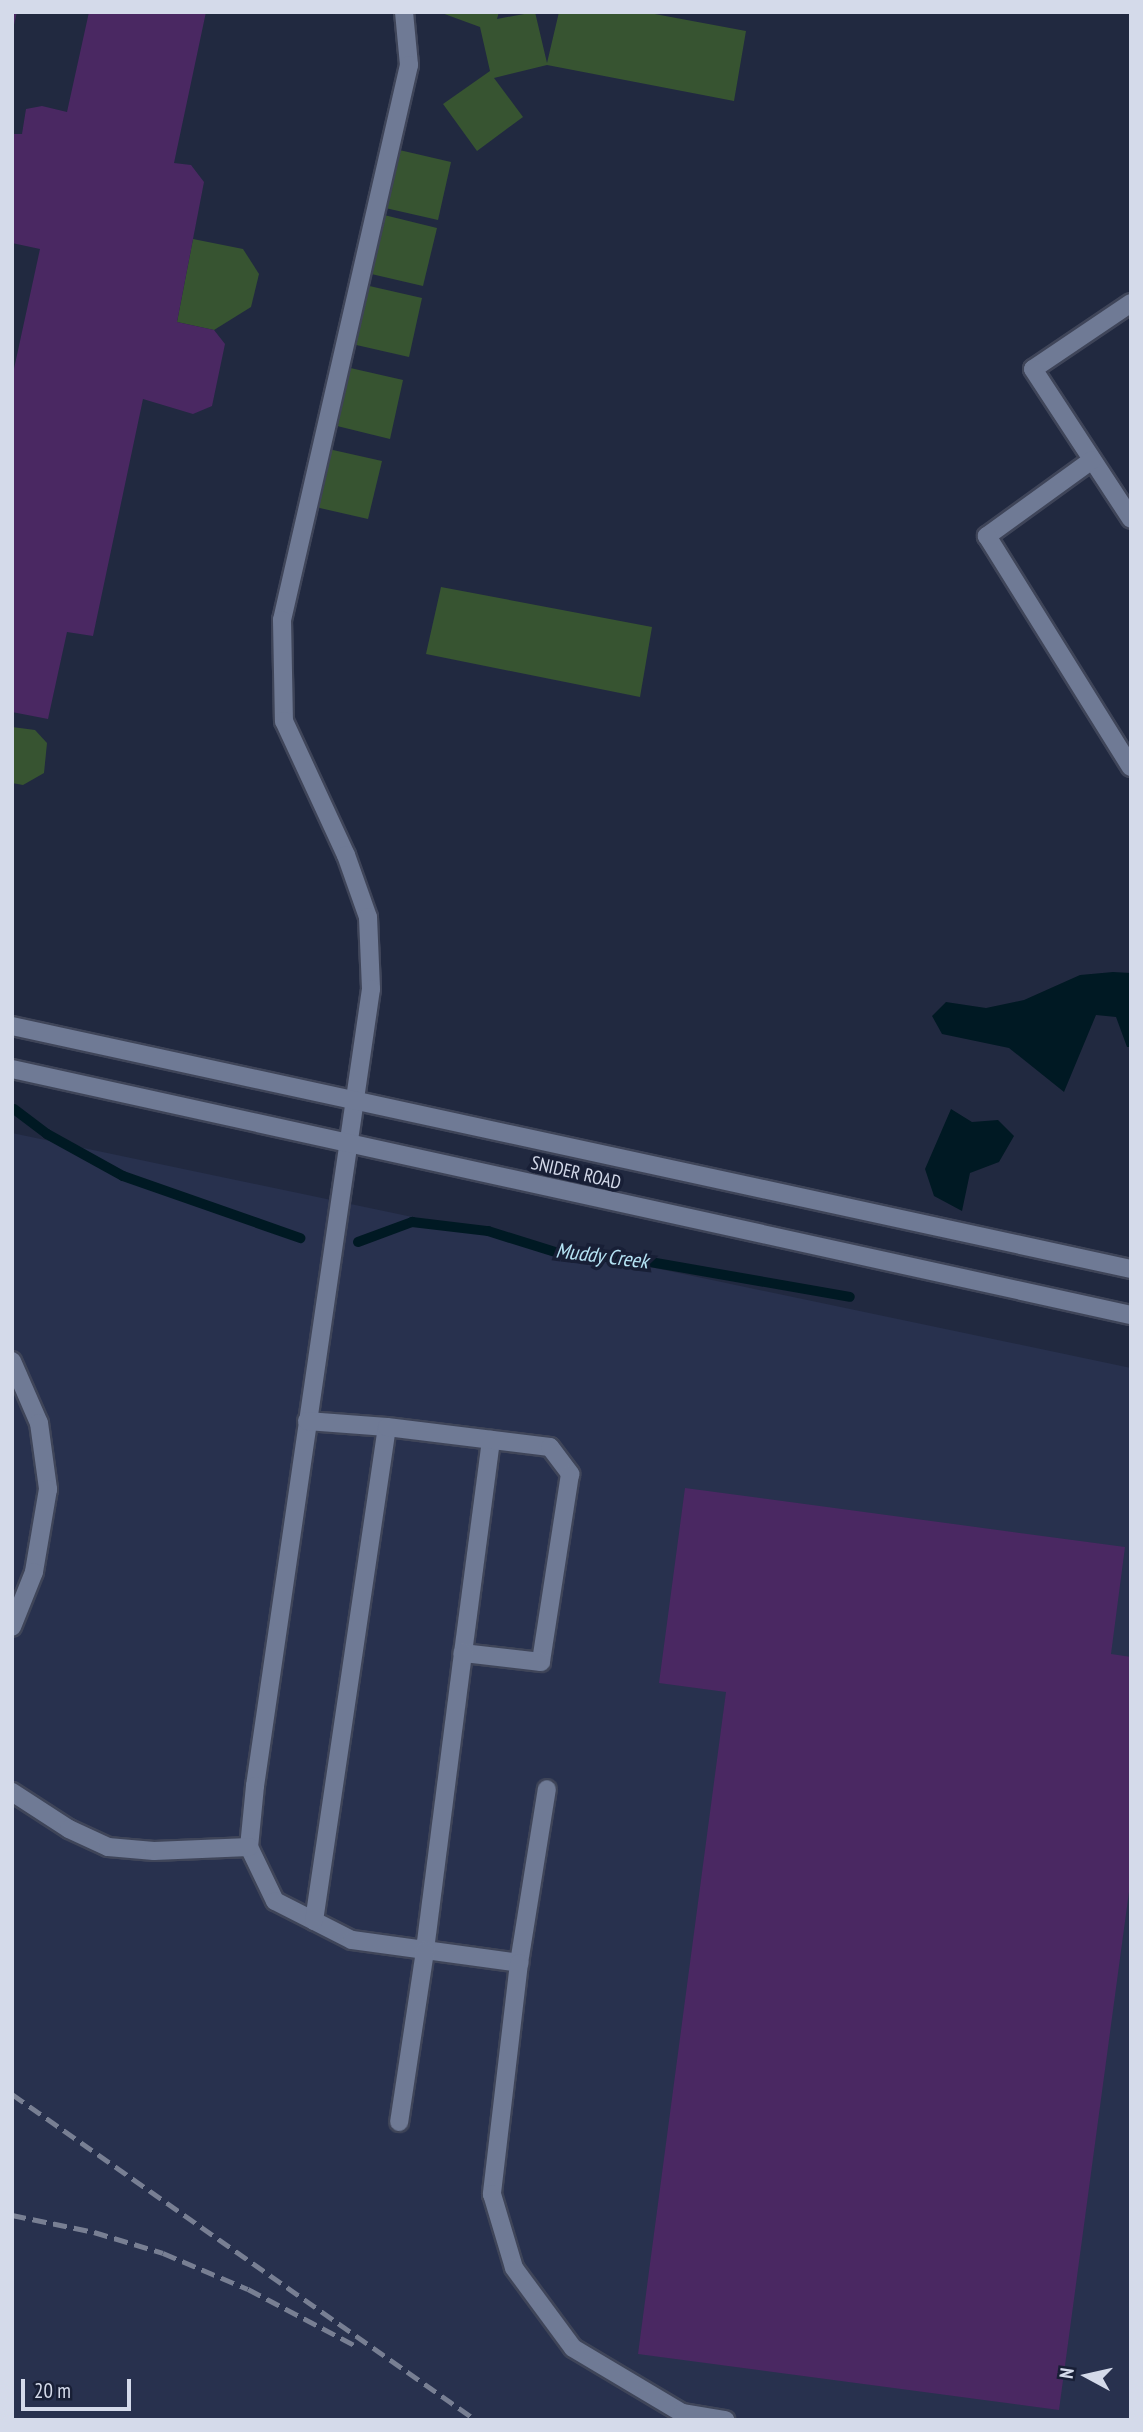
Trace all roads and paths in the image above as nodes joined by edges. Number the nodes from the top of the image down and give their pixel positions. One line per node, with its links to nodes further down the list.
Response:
1 (404, 12): 8 (street)
2 (1131, 303): 3 (street)
3 (1093, 460): 4 (street); 5 (street)
4 (1131, 519)
5 (1131, 767)
6 (12, 1026): 8 (street, SNIDER ROAD)
7 (12, 1069): 9 (street, SNIDER ROAD)
8 (353, 1100): 9 (street); 10 (street, SNIDER ROAD)
9 (346, 1144): 11 (street, SNIDER ROAD); 13 (street)
10 (1131, 1269)
11 (1131, 1315)
12 (12, 1361): 16 (street)
13 (307, 1421): 14 (street); 20 (street)
14 (387, 1427): 15 (street); 21 (street)
15 (491, 1440): 17 (street); 17 (street)
16 (12, 1627)
17 (463, 1653): 22 (street)
18 (547, 1788): 23 (street)
19 (12, 1792): 20 (street)
20 (249, 1847): 21 (street)
21 (314, 1920): 22 (street)
22 (425, 1951): 23 (street); 24 (street)
23 (519, 1963): 25 (street)
24 (399, 2122)
25 (725, 2420)

